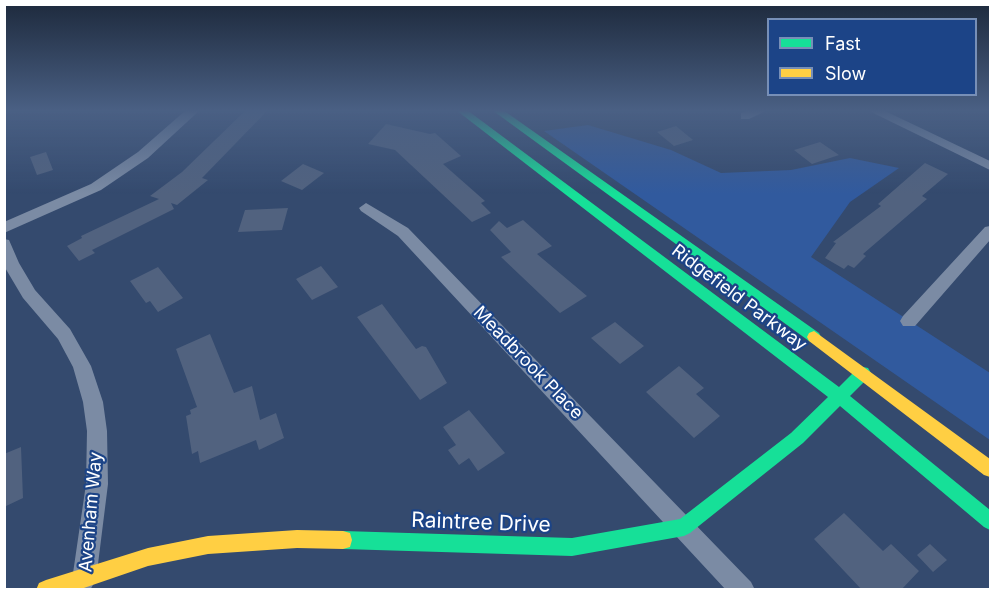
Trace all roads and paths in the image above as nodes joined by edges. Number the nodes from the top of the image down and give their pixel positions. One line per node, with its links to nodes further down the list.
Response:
1 (163, 138): 7 (street)
2 (495, 138): 12 (main road, Ridgefield Parkway)
3 (533, 138): 11 (main road, Ridgefield Parkway)
4 (930, 138): 5 (street)
5 (990, 166)
6 (366, 208): 15 (street, Meadbrook Place)
7 (4, 228)
8 (990, 231): 10 (street)
9 (4, 244): 16 (street, Avenham Way)
10 (909, 321)
11 (863, 373): 12 (main road, Raintree Drive); 13 (main road, Ridgefield Parkway)
12 (838, 396): 14 (main road, Ridgefield Parkway); 15 (main road, Raintree Drive)
13 (990, 469)
14 (990, 520)
15 (684, 527): 16 (main road, Raintree Drive); 18 (street, Meadbrook Place)
16 (84, 583): 17 (main road, Raintree Drive)
17 (46, 590)
18 (743, 590)

